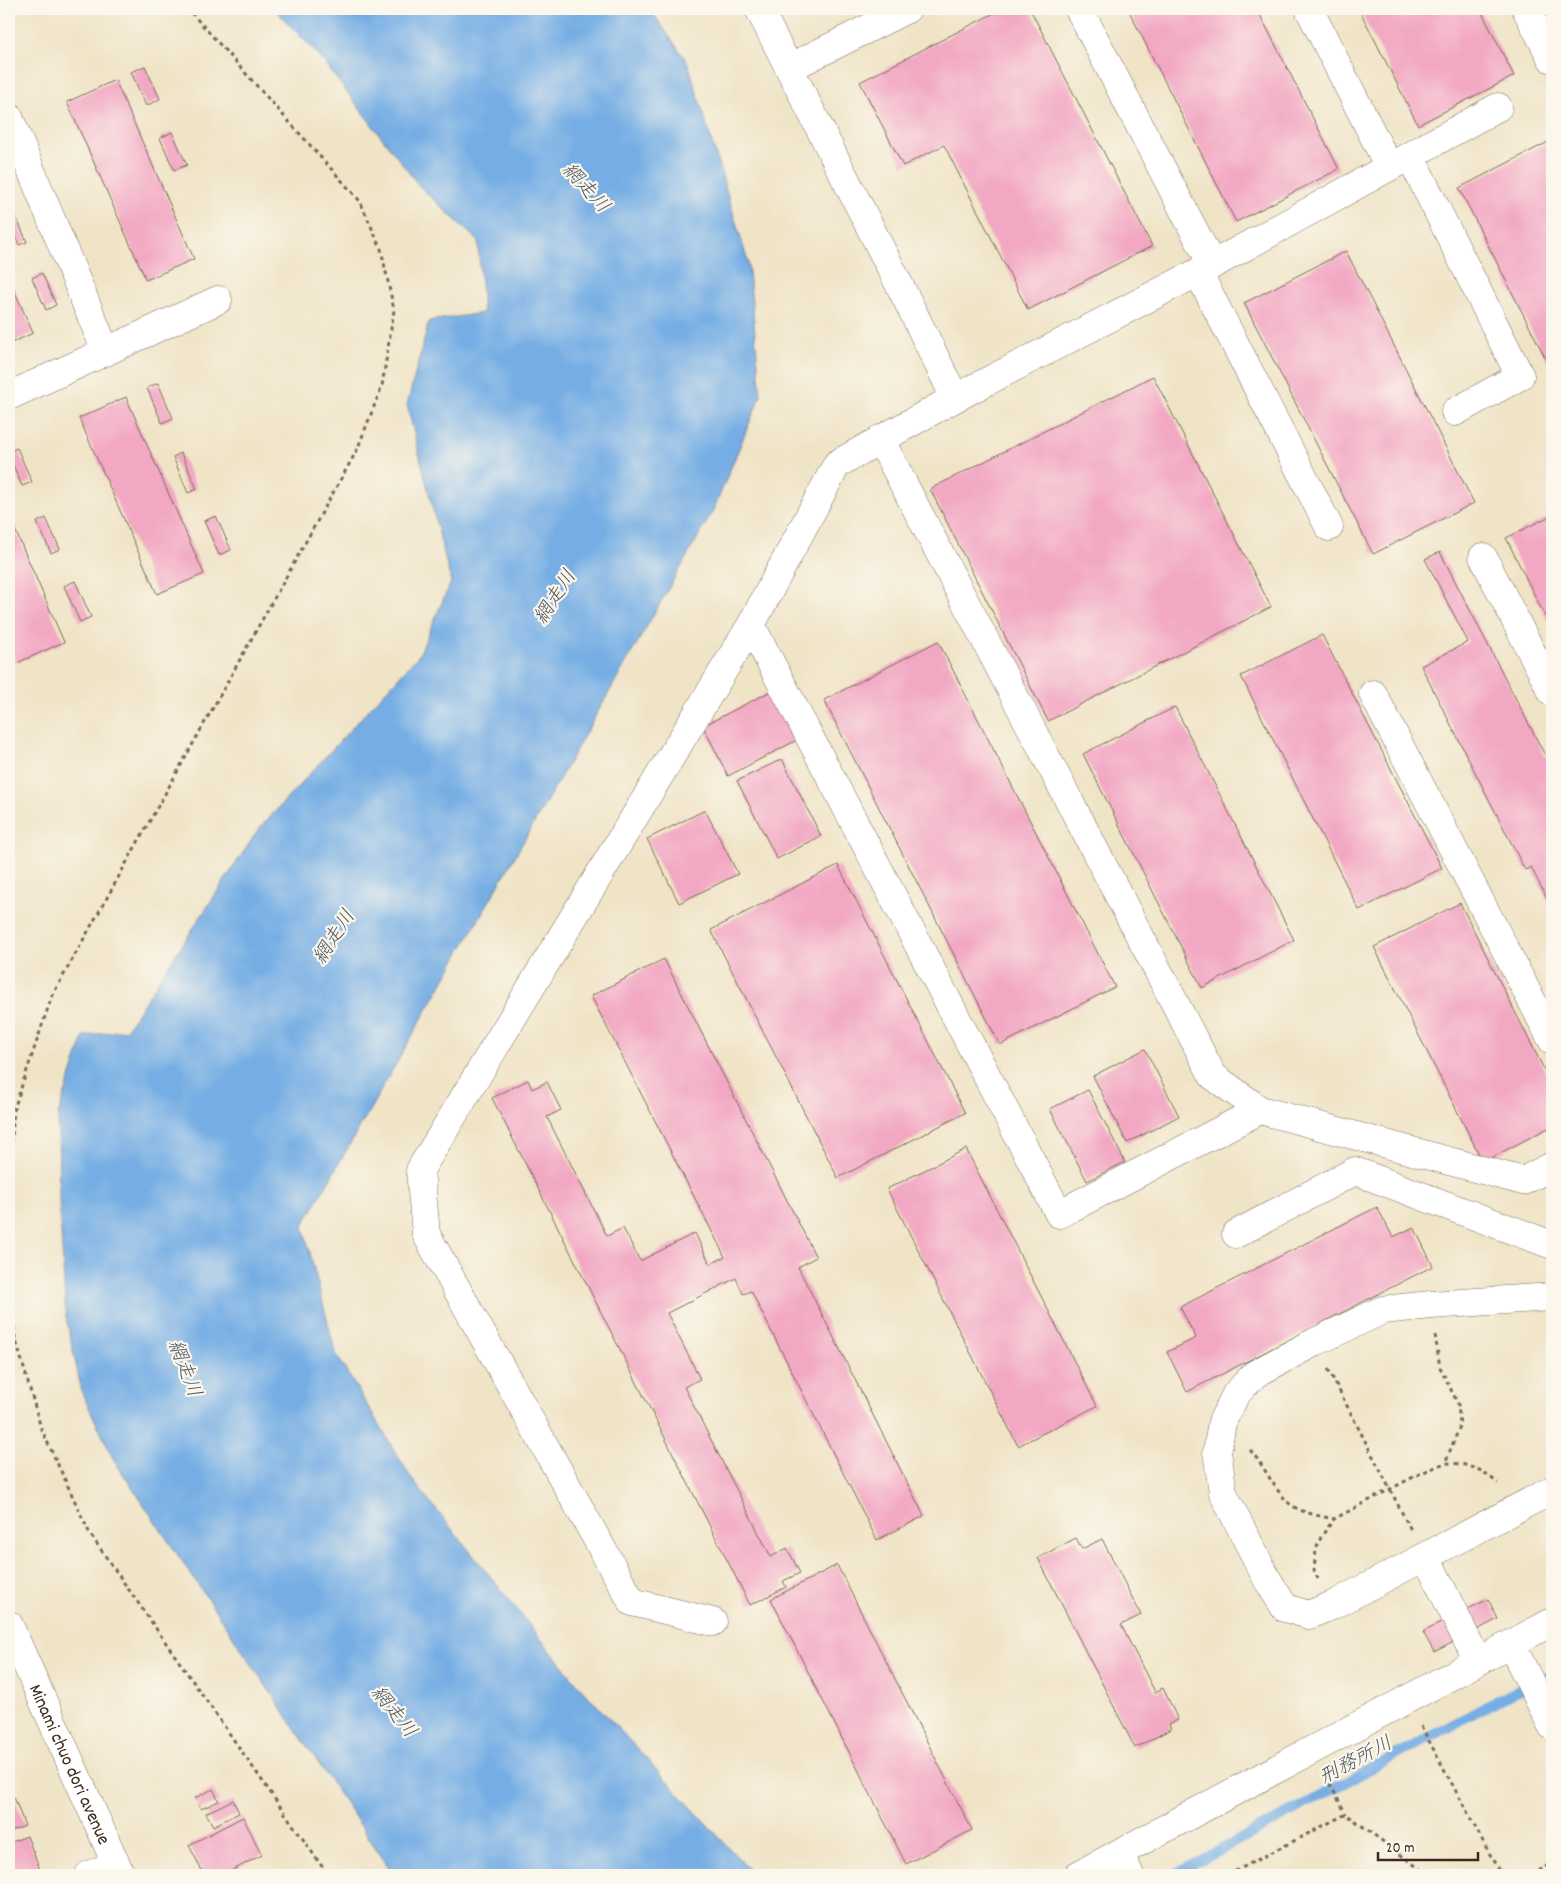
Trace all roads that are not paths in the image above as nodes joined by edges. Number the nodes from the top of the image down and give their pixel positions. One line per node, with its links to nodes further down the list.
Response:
1 (759, 9): 7 (main road)
2 (907, 9): 7 (main road)
3 (1080, 9): 11 (main road)
4 (1309, 9): 10 (main road)
5 (1526, 9): 6 (main road)
6 (1552, 59)
7 (789, 68): 15 (main road)
8 (1498, 107): 10 (main road)
9 (9, 117): 13 (main road)
10 (1400, 162): 11 (main road); 16 (main road)
11 (1205, 268): 15 (main road); 18 (main road)
12 (218, 300): 13 (main road)
13 (106, 352): 14 (main road)
14 (9, 396)
15 (955, 398): 17 (main road)
16 (1455, 412)
17 (880, 439): 20 (main road); 24 (main road)
18 (1329, 527)
19 (1483, 557): 21 (main road)
20 (751, 625): 24 (main road); 31 (main road)
21 (1552, 692)
22 (1373, 694): 23 (main road)
23 (1552, 1040)
24 (1260, 1110): 25 (main road)
25 (1552, 1166)
26 (1236, 1234): 27 (main road)
27 (1552, 1245)
28 (1552, 1297): 30 (main road)
29 (1552, 1490): 30 (main road)
30 (1426, 1557): 35 (main road)
31 (713, 1622)
32 (1552, 1622): 34 (main road)
33 (9, 1626): 38 (main road, Minami chuo dori avenue)
34 (1511, 1644): 35 (main road); 36 (main road)
35 (1478, 1662): 37 (main road)
36 (1552, 1726)
37 (1124, 1864): 40 (main road)
38 (118, 1870): 39 (main road)
39 (89, 1875)
40 (1078, 1875)

